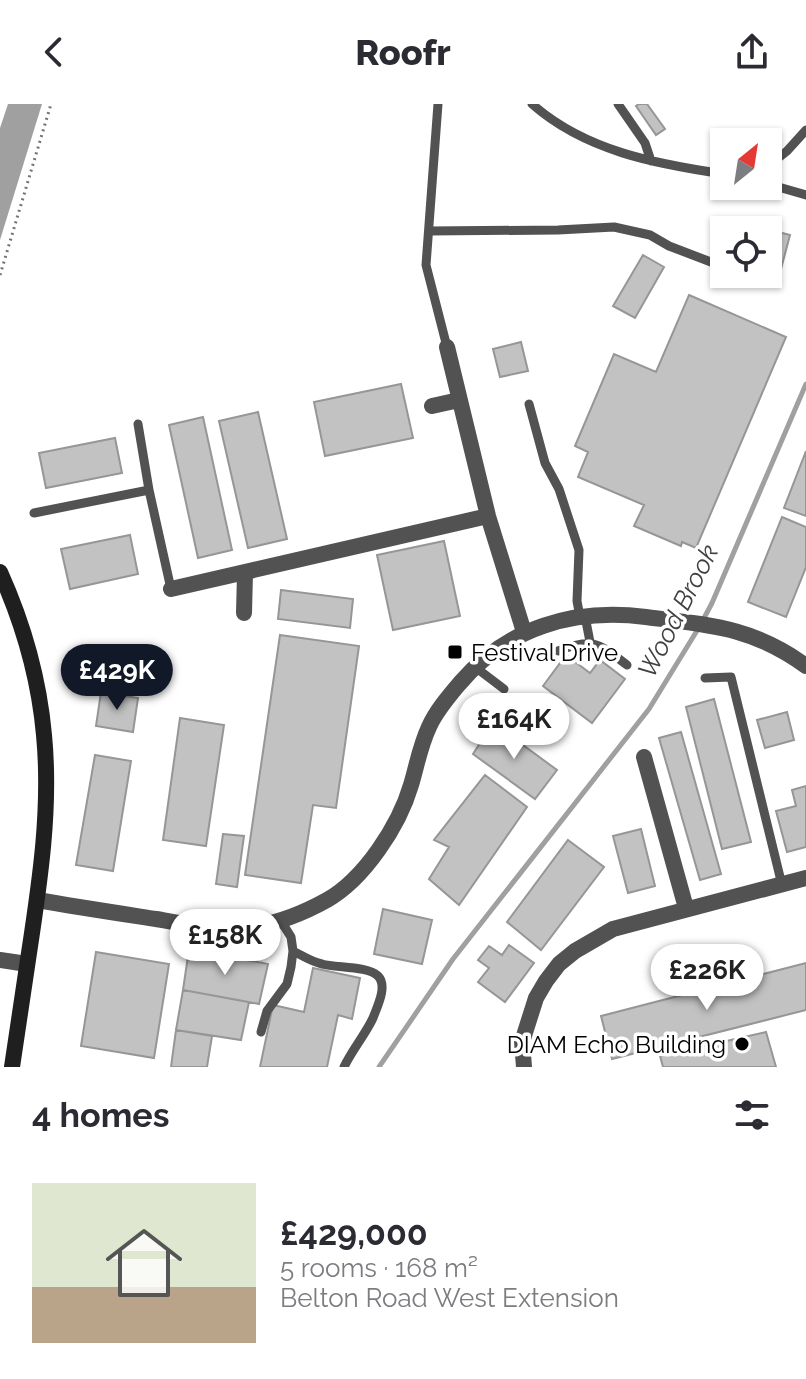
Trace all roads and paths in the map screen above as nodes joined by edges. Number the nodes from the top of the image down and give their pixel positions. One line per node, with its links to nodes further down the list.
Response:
1 (51, 104): 13 (path)
2 (438, 104): 11 (lane)
3 (532, 104): 7 (lane)
4 (618, 104): 7 (lane)
5 (806, 130): 6 (lane)
6 (782, 155)
7 (651, 161): 8 (lane)
8 (710, 172)
9 (782, 188): 10 (lane)
10 (806, 195)
11 (429, 231): 12 (lane); 14 (lane)
12 (710, 262)
13 (0, 275)
14 (447, 347): 15 (street)
15 (459, 400): 17 (street); 21 (street)
16 (529, 404): 26 (lane)
17 (432, 406)
18 (138, 424): 19 (lane)
19 (149, 490): 20 (lane); 24 (lane)
20 (34, 513)
21 (488, 516): 23 (street); 27 (street)
22 (0, 572): 38 (street)
23 (245, 573): 24 (street); 25 (street)
24 (171, 589)
25 (244, 613)
26 (583, 617): 27 (street); 28 (lane); 31 (street)
27 (524, 632): 32 (street)
28 (590, 642): 29 (lane); 30 (lane)
29 (558, 651)
30 (627, 665)
31 (806, 666)
32 (475, 667): 34 (lane); 40 (street)
33 (705, 678): 37 (lane)
34 (504, 689)
35 (644, 757): 39 (street)
36 (806, 878): 37 (street)
37 (782, 885): 39 (street)
38 (37, 900): 40 (street); 43 (street)
39 (686, 908): 47 (street)
40 (281, 921): 41 (lane)
41 (293, 951): 44 (lane); 46 (lane)
42 (0, 960): 43 (street)
43 (27, 964): 45 (street)
44 (261, 1032)
45 (12, 1067)
46 (344, 1067)
47 (524, 1067)

